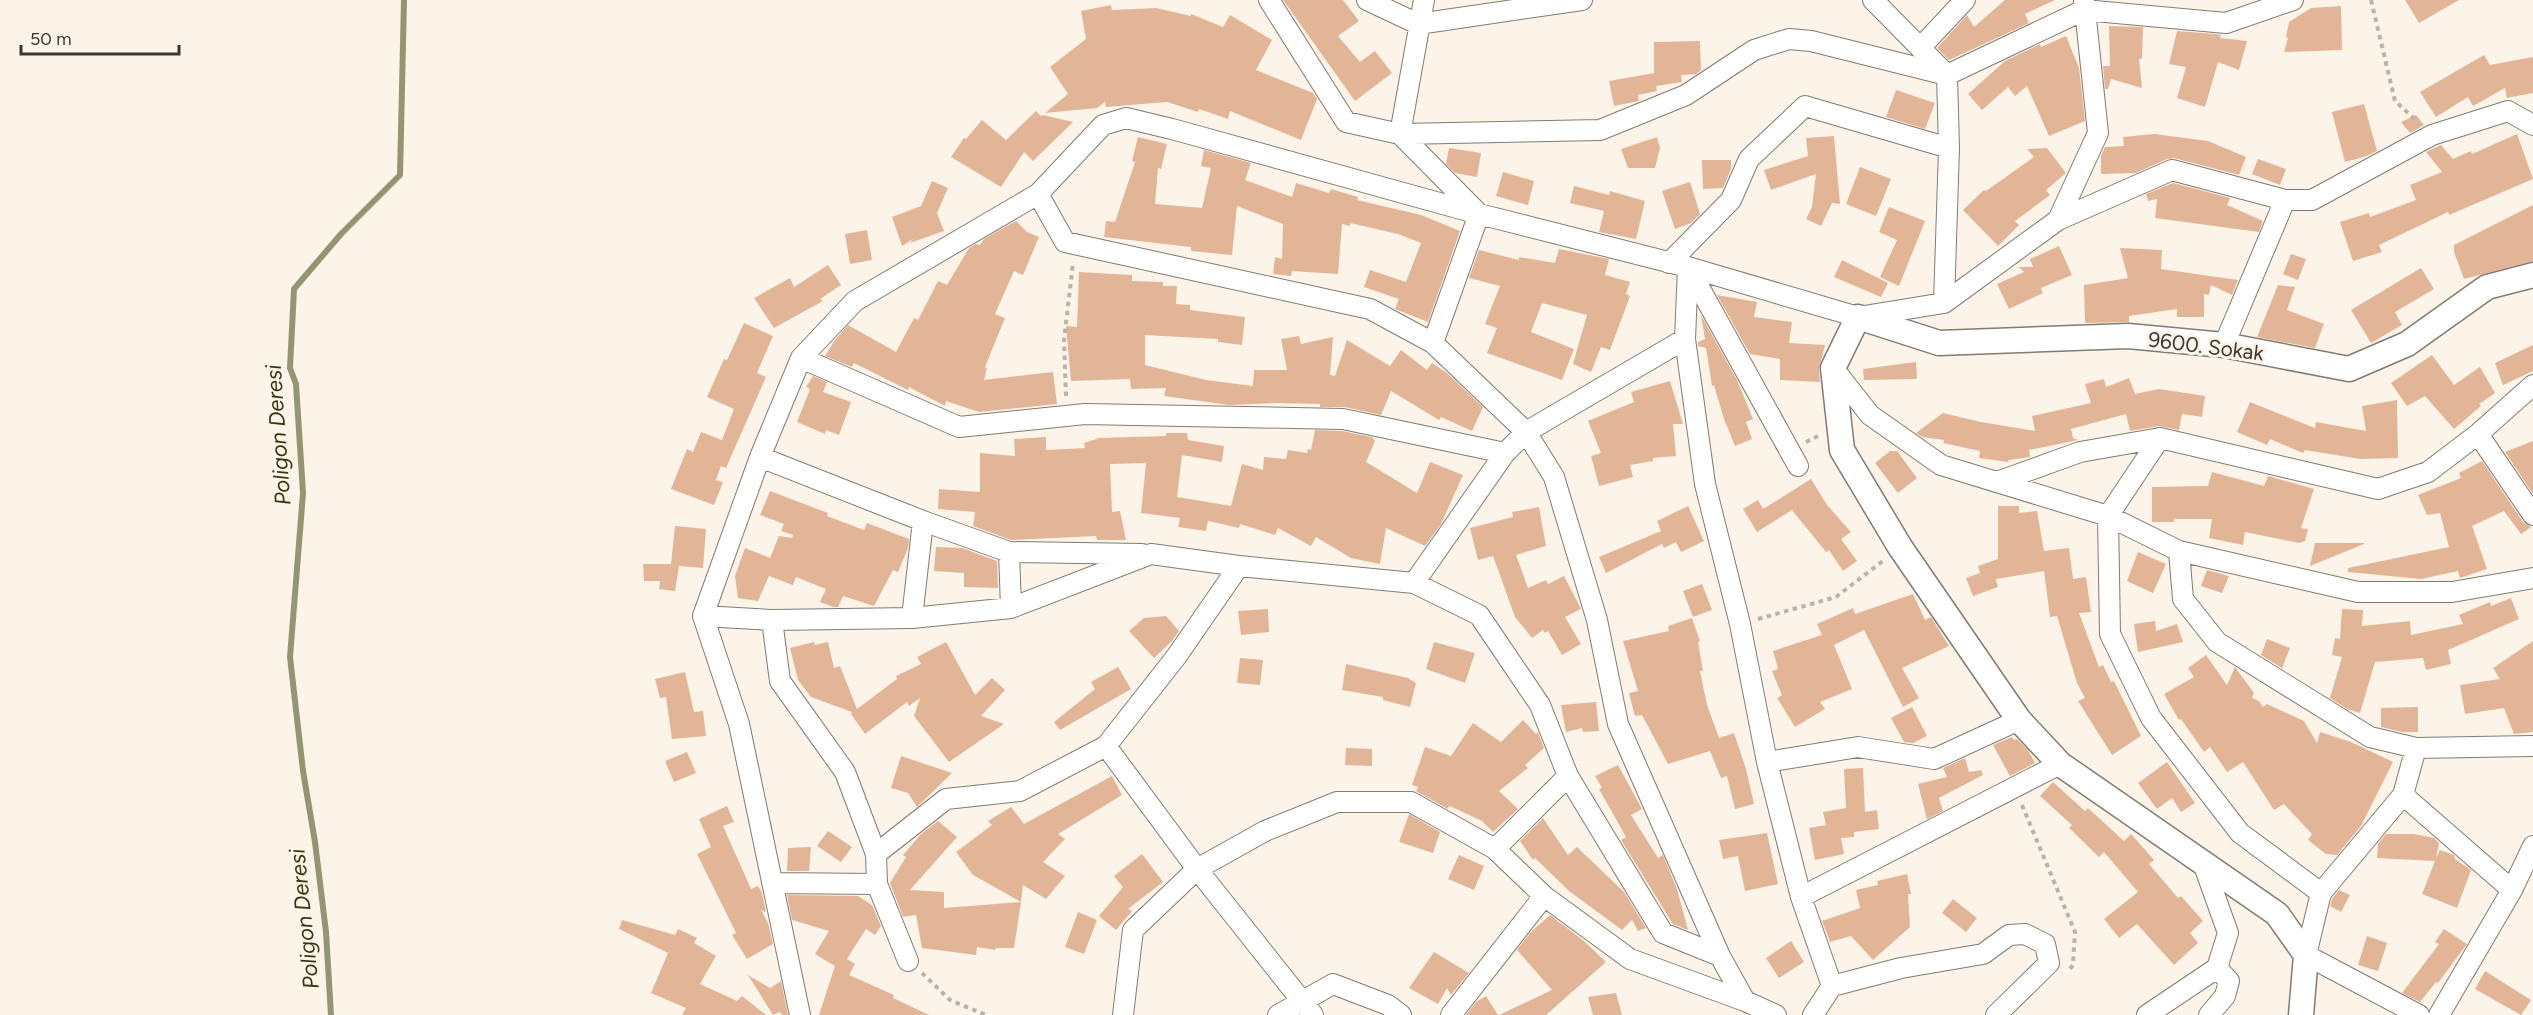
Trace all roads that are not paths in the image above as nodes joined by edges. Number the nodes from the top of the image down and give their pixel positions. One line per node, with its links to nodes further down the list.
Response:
1 (1269, 0): 15 (street)
2 (1366, 0): 9 (street)
3 (1424, 0): 9 (street)
4 (1582, 0): 9 (street)
5 (1874, 0): 10 (street)
6 (1965, 0): 10 (street)
7 (2293, 0): 8 (street)
8 (2084, 5): 11 (street); 20 (street)
9 (1418, 24): 15 (street)
10 (1920, 48): 11 (street)
11 (1947, 75): 15 (street); 16 (street)
12 (2533, 107): 13 (street)
13 (2508, 111): 14 (street); 18 (street)
14 (2533, 125)
15 (1400, 134): 19 (street)
16 (1949, 148): 21 (street); 23 (street)
17 (1038, 194): 19 (street); 26 (street); 28 (street)
18 (2285, 200): 20 (street); 27 (street)
19 (1479, 214): 21 (street); 26 (street)
20 (2058, 220): 23 (street)
21 (1678, 265): 24 (street); 25 (street); 36 (street)
22 (2533, 275): 27 (street, 9600. Sokak)
23 (1944, 303): 24 (street)
24 (1858, 317): 27 (street, 9600. Sokak); 29 (street)
25 (1684, 339): 31 (street); 55 (street)
26 (1433, 343): 31 (street)
27 (2223, 345)
28 (801, 358): 34 (street); 35 (street)
29 (1833, 368): 37 (street); 51 (street)
30 (2533, 385): 32 (street)
31 (1526, 432): 34 (street); 71 (street)
32 (2478, 434): 33 (street); 38 (street)
33 (2160, 438): 37 (street); 39 (street)
34 (1505, 453): 46 (street)
35 (760, 457): 40 (street); 48 (street)
36 (1794, 459)
37 (1997, 482): 39 (street)
38 (2533, 515)
39 (2108, 516): 41 (street); 67 (street)
40 (922, 521): 42 (street); 49 (street)
41 (2179, 551): 45 (street); 54 (street)
42 (1009, 552): 43 (street); 47 (street)
43 (1151, 554): 44 (street); 47 (street)
44 (1239, 566): 46 (street); 52 (street)
45 (2533, 578)
46 (1414, 583): 57 (street)
47 (1011, 608): 49 (street)
48 (704, 616): 50 (street); 64 (street)
49 (912, 618): 50 (street)
50 (772, 620): 61 (street)
51 (2019, 720): 55 (street); 56 (street)
52 (1106, 746): 61 (street); 63 (street)
53 (2533, 746): 54 (street)
54 (2416, 748): 58 (street)
55 (1767, 762): 69 (street)
56 (2060, 764): 62 (street); 69 (street)
57 (1568, 776): 60 (street); 71 (street)
58 (2403, 795): 66 (street); 67 (street)
59 (2533, 846): 66 (street)
60 (1495, 849): 63 (street); 68 (street)
61 (876, 854): 65 (street)
62 (2203, 863): 70 (street); 73 (street)
63 (1197, 869): 76 (street); 78 (street)
64 (773, 883): 65 (street); 77 (street)
65 (878, 885): 72 (street)
66 (2512, 890): 89 (street)
67 (2321, 893): 70 (street)
68 (1544, 896): 75 (street); 81 (street)
69 (1801, 897): 74 (street)
70 (2306, 955): 87 (street); 88 (street)
71 (1720, 956): 75 (street)
72 (908, 961)
73 (2217, 968): 85 (street); 86 (street)
74 (1832, 986): 83 (street); 84 (street)
75 (1745, 1001): 82 (street)
76 (1308, 1008): 79 (street); 80 (street)
77 (800, 1015)
78 (1123, 1015)
79 (1278, 1015)
80 (1401, 1015)
81 (1451, 1015)
82 (1776, 1015)
83 (1813, 1015)
84 (1996, 1015)
85 (2147, 1015)
86 (2209, 1015)
87 (2301, 1015)
88 (2418, 1015)
89 (2439, 1015)

